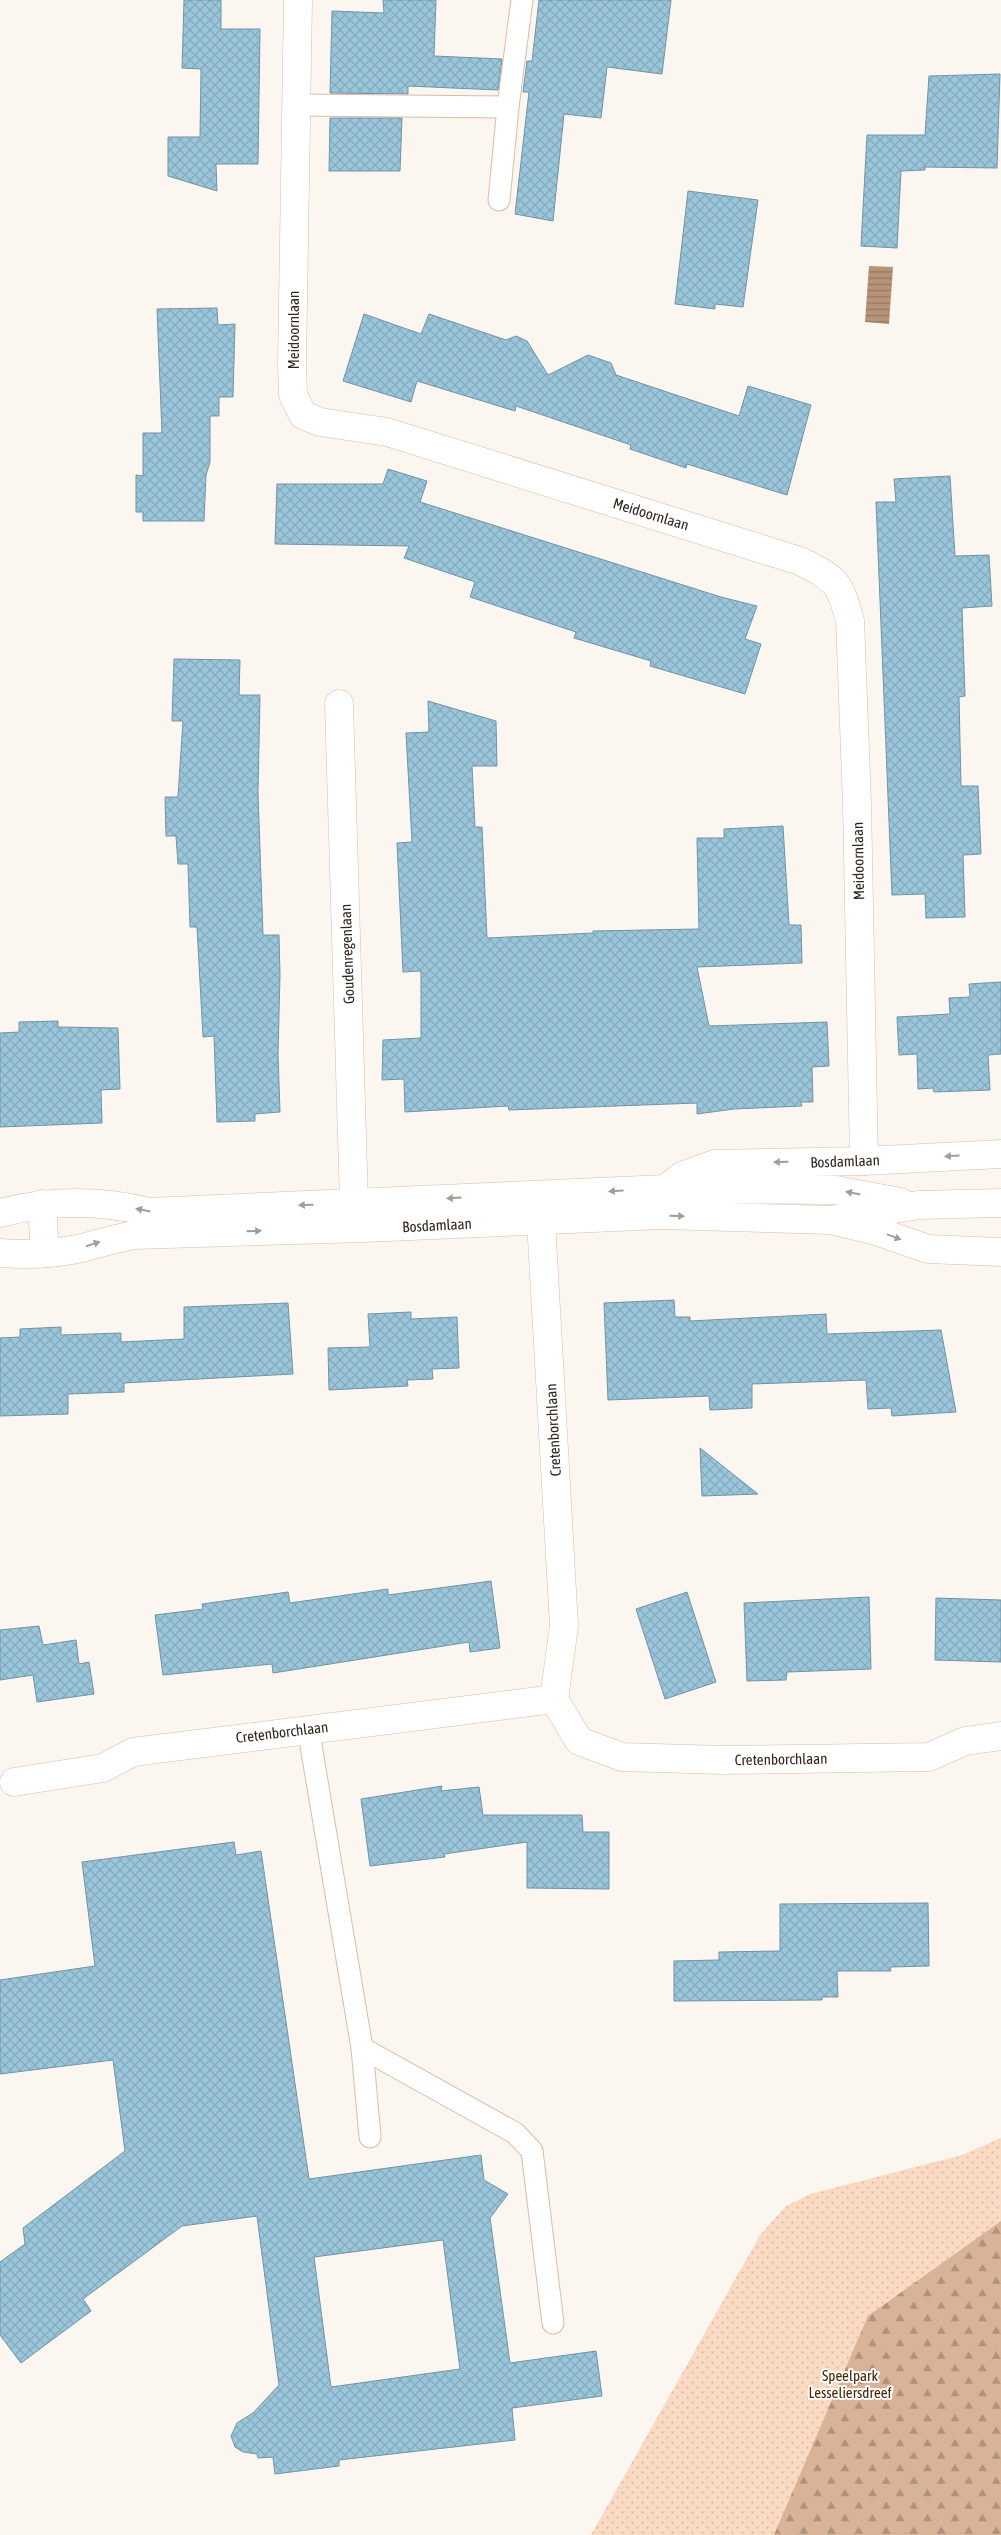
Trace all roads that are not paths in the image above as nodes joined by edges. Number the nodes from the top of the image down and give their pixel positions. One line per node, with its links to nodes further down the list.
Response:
1 (298, 0): 3 (street, Meidoornlaan)
2 (522, 0): 4 (lane)
3 (296, 105): 4 (lane); 8 (street, Meidoornlaan)
4 (508, 107): 5 (lane)
5 (499, 200)
6 (339, 704): 10 (street, Goudenregenlaan)
7 (1001, 1154): 8 (street, Bosdamlaan, one-way to 8)
8 (864, 1161): 9 (street, Bosdamlaan, one-way to 9)
9 (665, 1189): 10 (street, Bosdamlaan, one-way to 10); 13 (street, Bosdamlaan, one-way to 9)
10 (354, 1203): 12 (street, Bosdamlaan, one-way to 12)
11 (1001, 1203): 13 (street, Bosdamlaan)
12 (42, 1204): 14 (street, Bosdamlaan); 19 (street)
13 (918, 1205): 15 (street, Bosdamlaan)
14 (0, 1213)
15 (830, 1220): 16 (street, Bosdamlaan, one-way to 15); 17 (street, Bosdamlaan, one-way to 17)
16 (541, 1221): 19 (street, Bosdamlaan, one-way to 16); 20 (street, Cretenborchlaan)
17 (1001, 1252)
18 (0, 1253): 19 (street, Bosdamlaan)
19 (45, 1253)
20 (554, 1699): 21 (street, Cretenborchlaan); 22 (street, Cretenborchlaan)
21 (308, 1728): 23 (street, Cretenborchlaan); 24 (lane)
22 (1001, 1736)
23 (14, 1782)
24 (362, 2048): 25 (lane); 26 (lane)
25 (370, 2137)
26 (553, 2323)

